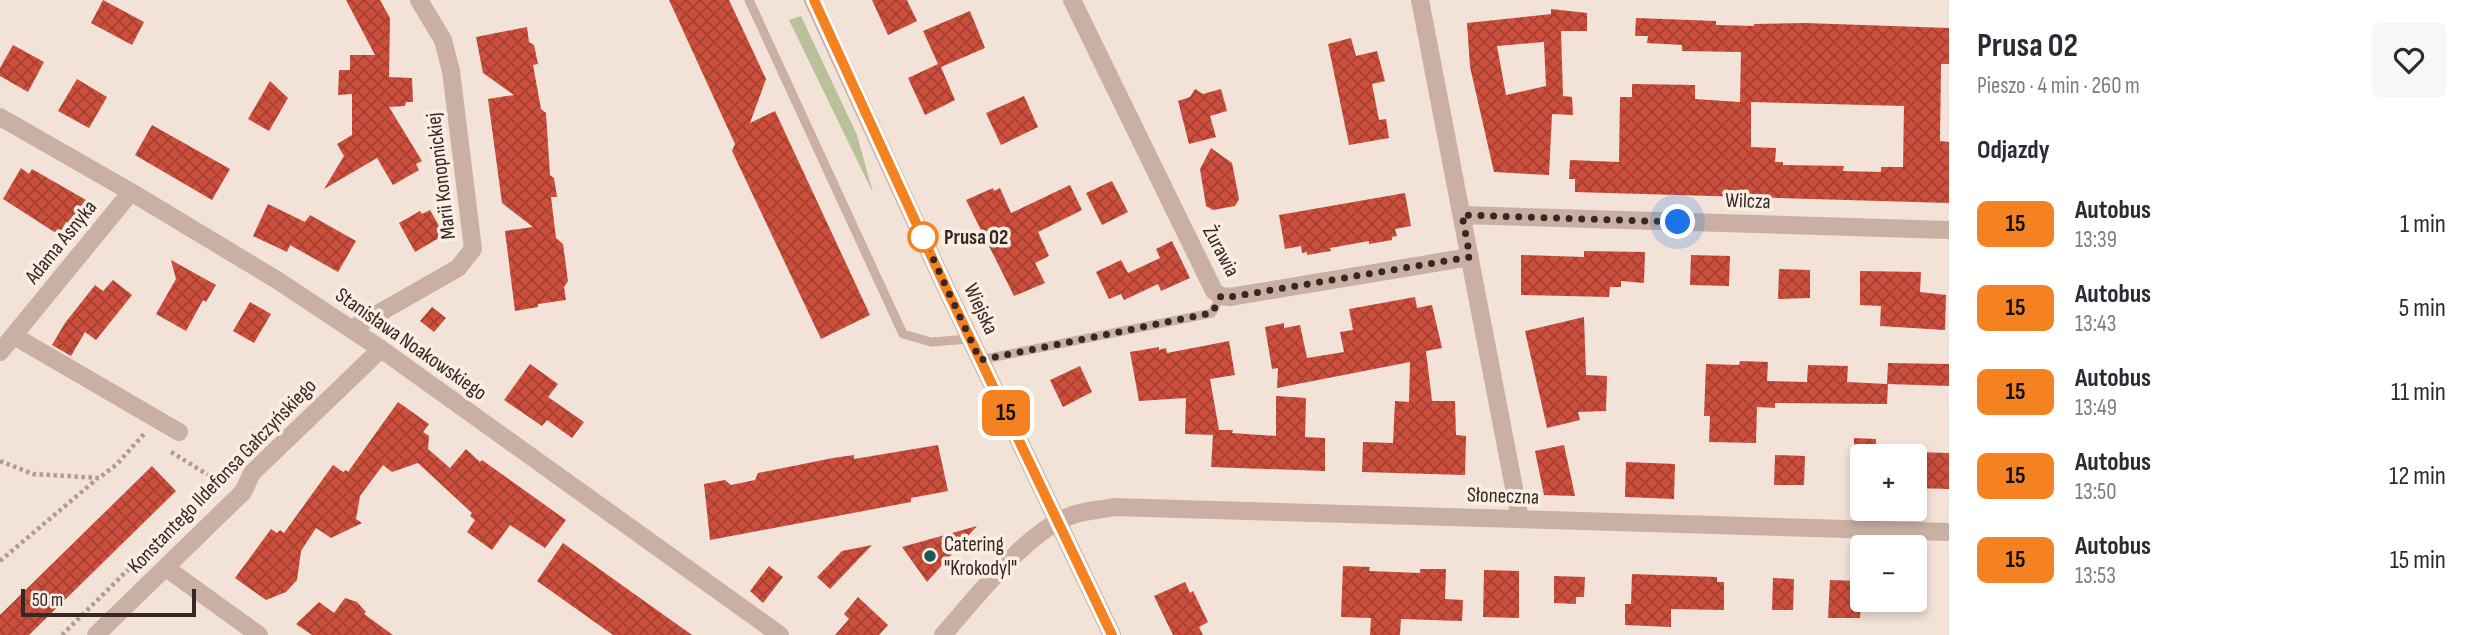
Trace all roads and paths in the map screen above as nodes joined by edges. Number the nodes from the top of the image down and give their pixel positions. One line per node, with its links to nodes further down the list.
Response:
1 (419, 0): 12 (street, Marii Konopnickiej)
2 (749, 0): 14 (lane)
3 (813, 0): 14 (street, Wiejska)
4 (1072, 0): 11 (street, Żurawia)
5 (1420, 0): 8 (street)
6 (0, 117): 7 (street, Stanisława Noakowskiego)
7 (131, 192): 12 (street, Stanisława Noakowskiego); 13 (street, Adama Asnyka)
8 (1462, 215): 9 (street, Wilcza); 10 (street)
9 (1949, 230)
10 (1470, 257): 11 (street, Żurawia); 23 (street)
11 (1221, 296): 17 (lane)
12 (351, 329): 15 (street, Stanisława Noakowskiego)
13 (14, 336): 16 (street, Adama Asnyka); 18 (street)
14 (970, 339): 17 (street, Wiejska)
15 (381, 349): 27 (street, Konstantego Ildefonsa Gałczyńskiego); 31 (street, Stanisława Noakowskiego)
16 (0, 352)
17 (980, 360): 24 (street, Wiejska)
18 (179, 432)
19 (144, 435): 22 (path)
20 (0, 461): 22 (path)
21 (235, 464): 28 (path)
22 (99, 478): 26 (path)
23 (1520, 519): 24 (street, Słoneczna); 25 (street, Słoneczna)
24 (1058, 522): 32 (street); 33 (street, Wiejska)
25 (1949, 532)
26 (0, 561)
27 (166, 568): 29 (street, Konstantego Ildefonsa Gałczyńskiego); 30 (street)
28 (62, 635)
29 (96, 635)
30 (259, 635)
31 (780, 635)
32 (943, 635)
33 (1112, 635)

